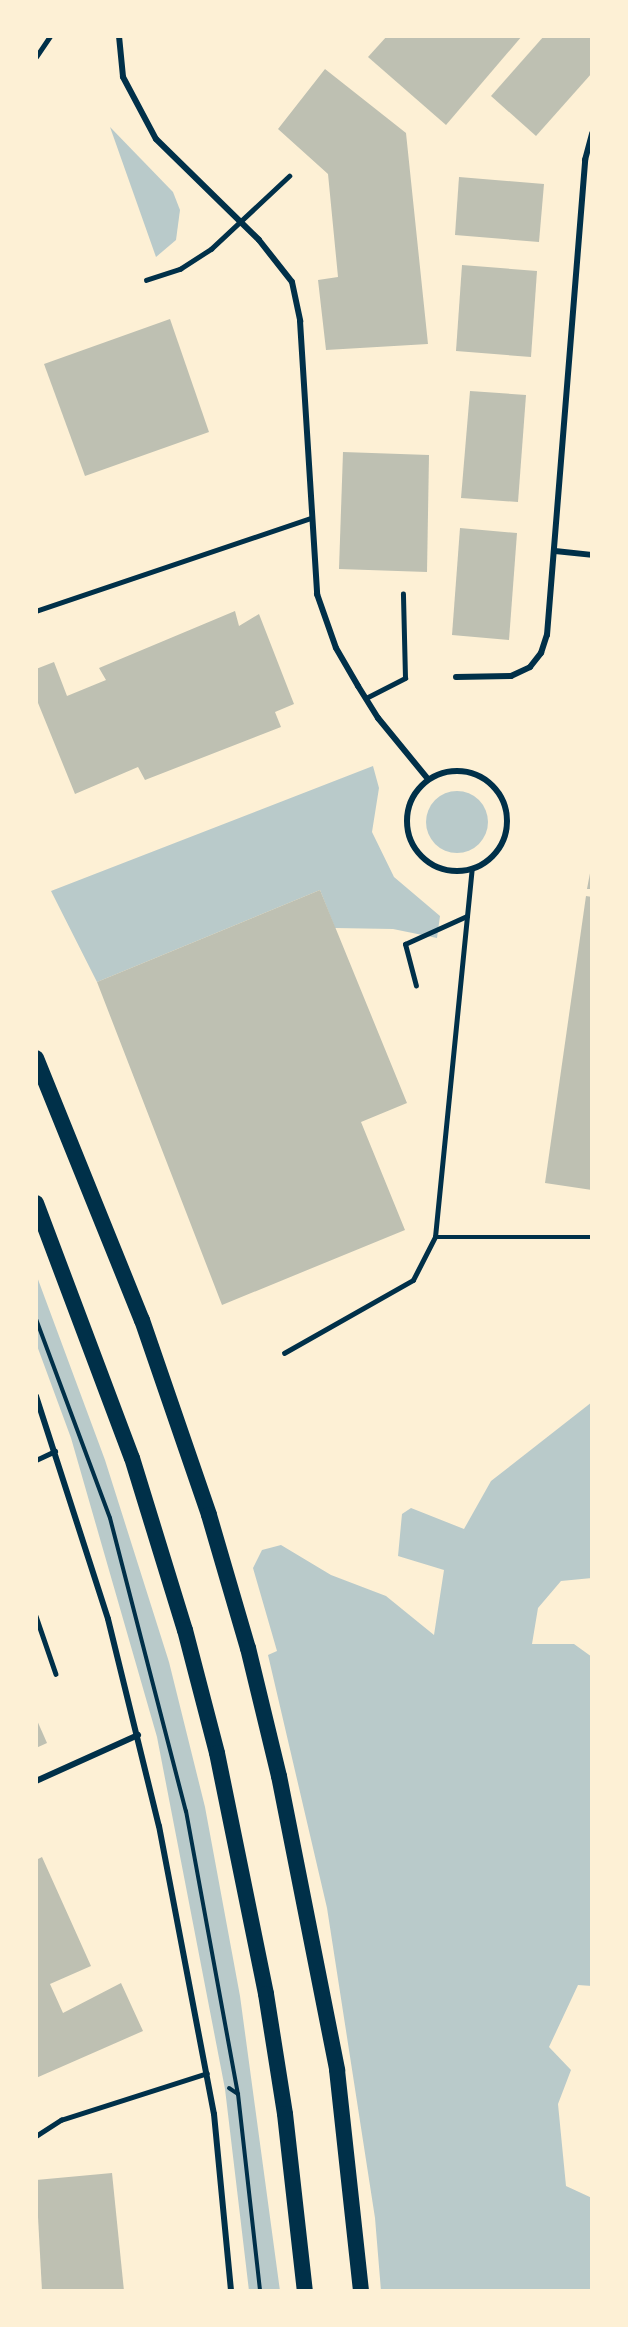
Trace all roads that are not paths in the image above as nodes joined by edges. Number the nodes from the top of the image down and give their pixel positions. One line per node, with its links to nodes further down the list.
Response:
1 (50, 36): 3 (lane)
2 (119, 36): 6 (street)
3 (36, 57)
4 (592, 133): 9 (street)
5 (289, 176): 6 (lane)
6 (241, 221): 7 (lane); 8 (street)
7 (146, 280)
8 (311, 518): 12 (lane); 14 (street)
9 (555, 551): 10 (street); 13 (street)
10 (592, 555)
11 (403, 594): 14 (lane)
12 (36, 611)
13 (456, 677)
14 (366, 698): 15 (street)
15 (428, 779): 16 (street); 16 (street)
16 (472, 869): 17 (lane)
17 (467, 916): 18 (lane); 21 (lane)
18 (416, 986)
19 (36, 1058): 35 (highway)
20 (36, 1203): 34 (highway)
21 (435, 1237): 22 (lane); 23 (lane)
22 (592, 1237)
23 (284, 1353)
24 (36, 1396): 25 (street)
25 (55, 1451): 26 (lane); 29 (street)
26 (36, 1460)
27 (36, 1616): 28 (lane)
28 (57, 1674)
29 (138, 1735): 30 (street); 31 (street)
30 (36, 1781)
31 (207, 2073): 32 (lane); 33 (street)
32 (36, 2136)
33 (231, 2291)
34 (305, 2291)
35 (361, 2291)

